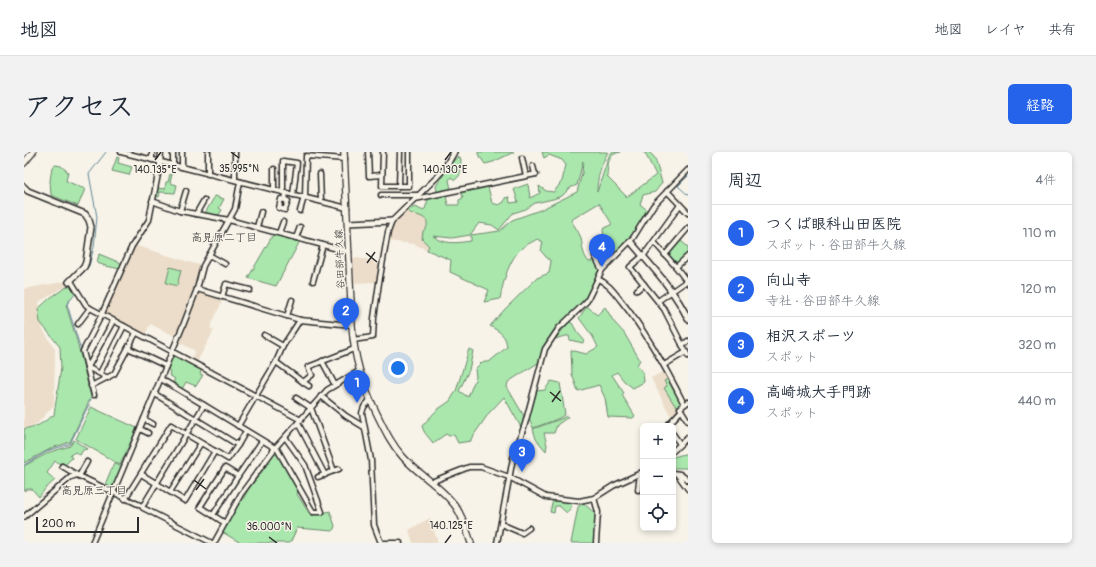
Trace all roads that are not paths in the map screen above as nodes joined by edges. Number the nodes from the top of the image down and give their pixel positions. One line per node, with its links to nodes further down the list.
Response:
1 (33, 152): 22 (main road)
2 (123, 152): 16 (street)
3 (142, 152): 17 (street)
4 (152, 152): 20 (street)
5 (160, 152): 21 (street)
6 (173, 152): 23 (street)
7 (182, 152): 25 (street)
8 (208, 152): 29 (street)
9 (235, 152): 33 (street)
10 (344, 152): 19 (main road, 谷田部牛久線)
11 (368, 152): 31 (street)
12 (383, 152): 31 (street)
13 (400, 152): 35 (street)
14 (409, 152): 35 (street)
15 (454, 152): 26 (street)
16 (133, 154): 17 (street)
17 (142, 158): 20 (street)
18 (522, 158): 32 (street)
19 (345, 159): 43 (street); 50 (main road, 谷田部牛久線)
20 (152, 160): 21 (street)
21 (160, 162): 23 (street); 48 (street)
22 (24, 163)
23 (173, 165): 25 (street)
24 (533, 166): 32 (street)
25 (182, 167): 29 (street)
26 (445, 168): 44 (street)
27 (274, 169): 37 (street)
28 (688, 170): 39 (street)
29 (208, 174): 33 (street)
30 (320, 174): 47 (street)
31 (382, 175): 35 (street)
32 (526, 176): 44 (street)
33 (235, 180): 34 (street)
34 (240, 182): 37 (street); 56 (street)
35 (399, 186)
36 (24, 187): 78 (street)
37 (274, 190): 40 (street)
38 (186, 191): 51 (street)
39 (667, 191): 49 (street); 66 (street)
40 (285, 192): 41 (street); 41 (street); 46 (street)
41 (293, 195): 43 (street)
42 (381, 195): 44 (street)
43 (304, 197): 47 (street); 52 (street)
44 (417, 197): 57 (street)
45 (204, 200): 55 (street)
46 (285, 200)
47 (321, 201): 50 (street)
48 (152, 202): 51 (street); 90 (street)
49 (680, 205): 54 (street); 67 (street)
50 (347, 208): 59 (main road, 谷田部牛久線)
51 (180, 211): 55 (street)
52 (300, 211)
53 (261, 212): 60 (street)
54 (688, 213)
55 (196, 214): 56 (street)
56 (229, 220): 60 (street); 70 (street)
57 (392, 221): 59 (street); 100 (street)
58 (283, 222): 63 (street)
59 (348, 223): 69 (main road, 谷田部牛久線)
60 (257, 227): 63 (street)
61 (300, 227): 64 (street)
62 (688, 228): 71 (street)
63 (279, 233): 64 (street)
64 (296, 238): 68 (street)
65 (604, 240): 76 (street)
66 (630, 241): 72 (street); 76 (street)
67 (654, 242): 71 (street); 72 (street)
68 (323, 245): 69 (street); 79 (street)
69 (349, 252): 96 (main road, 谷田部牛久線)
70 (209, 255): 74 (street); 82 (street)
71 (665, 255): 75 (street)
72 (643, 256): 81 (street); 85 (street)
73 (688, 256): 75 (street)
74 (225, 264)
75 (676, 267): 80 (street)
76 (602, 270): 77 (street)
77 (598, 279): 110 (street); 165 (street)
78 (70, 281): 89 (street)
79 (313, 281)
80 (687, 281): 85 (street)
81 (644, 284): 84 (street); 88 (street)
82 (198, 289): 86 (street); 106 (street)
83 (250, 290): 86 (street)
84 (637, 290)
85 (672, 291): 88 (street); 92 (street)
86 (222, 297): 91 (street)
87 (292, 300): 91 (street)
88 (658, 301): 102 (street)
89 (90, 308): 90 (street); 95 (street)
90 (102, 314): 94 (street); 112 (street)
91 (287, 316): 93 (street)
92 (688, 319)
93 (300, 320): 96 (street); 103 (street)
94 (113, 321): 97 (street); 112 (street)
95 (78, 324)
96 (352, 325): 100 (main road, 谷田部牛久線)
97 (124, 326): 98 (street); 114 (street)
98 (136, 333): 104 (street); 106 (street)
99 (264, 335): 103 (street)
100 (353, 340): 105 (main road, 谷田部牛久線)
101 (688, 341): 102 (street)
102 (682, 345): 107 (street)
103 (283, 346): 109 (street)
104 (128, 348): 111 (street); 115 (street)
105 (354, 349): 108 (street); 113 (main road, 谷田部牛久線)
106 (172, 351): 111 (street); 123 (street)
107 (687, 354): 110 (street)
108 (322, 361): 117 (street); 118 (street)
109 (276, 362): 117 (street); 123 (street)
110 (664, 365): 127 (street)
111 (166, 366): 116 (street)
112 (88, 367): 114 (street); 119 (street)
113 (359, 371): 118 (street); 126 (main road, 谷田部牛久線)
114 (100, 373): 115 (street)
115 (108, 378): 119 (street)
116 (161, 379): 121 (street); 128 (street)
117 (303, 382): 120 (street)
118 (335, 385): 124 (street)
119 (91, 386): 122 (street)
120 (309, 386)
121 (155, 394): 131 (street); 132 (street)
122 (94, 395)
123 (256, 396): 133 (street); 137 (street)
124 (321, 396): 129 (street); 138 (street)
125 (296, 398): 129 (street)
126 (370, 400): 138 (street); 167 (main road, 谷田部牛久線)
127 (686, 403): 130 (street)
128 (204, 406): 132 (street); 137 (street)
129 (311, 408): 133 (street); 156 (street)
130 (681, 412): 134 (street); 135 (street)
131 (144, 419): 136 (street); 139 (street)
132 (196, 419): 142 (street); 149 (street)
133 (299, 421): 143 (street); 158 (street)
134 (688, 421)
135 (671, 423)
136 (152, 424)
137 (238, 426): 140 (street)
138 (364, 427): 184 (street)
139 (140, 429): 141 (street); 173 (street)
140 (246, 431): 146 (street); 149 (street)
141 (148, 434)
142 (187, 434): 147 (street); 157 (street); 169 (street)
143 (286, 437): 150 (street); 150 (street)
144 (688, 437): 148 (street)
145 (676, 438): 148 (street)
146 (262, 441): 150 (street); 163 (street)
147 (201, 443): 152 (street); 172 (street)
148 (680, 444): 151 (street)
149 (238, 445): 152 (street)
150 (276, 448): 179 (street)
151 (676, 448)
152 (215, 451): 172 (street)
153 (87, 462): 162 (street)
154 (62, 466): 162 (street)
155 (339, 469): 156 (street)
156 (334, 471): 158 (street)
157 (141, 474): 169 (street); 175 (street)
158 (326, 474): 164 (street)
159 (676, 474): 166 (street)
160 (676, 474): 170 (street)
161 (640, 475): 174 (street)
162 (78, 476): 173 (street); 178 (street)
163 (238, 476): 177 (street); 177 (street)
164 (318, 477)
165 (509, 477): 167 (street); 174 (street); 180 (street)
166 (688, 480)
167 (431, 482): 186 (main road, 谷田部牛久線)
168 (640, 482): 171 (street)
169 (157, 484): 172 (street); 176 (street)
170 (688, 489)
171 (638, 490)
172 (170, 492)
173 (113, 493): 175 (street); 182 (street)
174 (594, 498): 188 (street)
175 (126, 499): 176 (street)
176 (142, 506): 183 (street)
177 (213, 515): 179 (street)
178 (24, 517)
179 (225, 523): 183 (street)
180 (501, 524): 181 (street); 187 (street)
181 (529, 528)
182 (92, 543)
183 (213, 543)
184 (382, 543): 185 (street)
185 (400, 543)
186 (471, 543)
187 (497, 543)
188 (596, 543)

